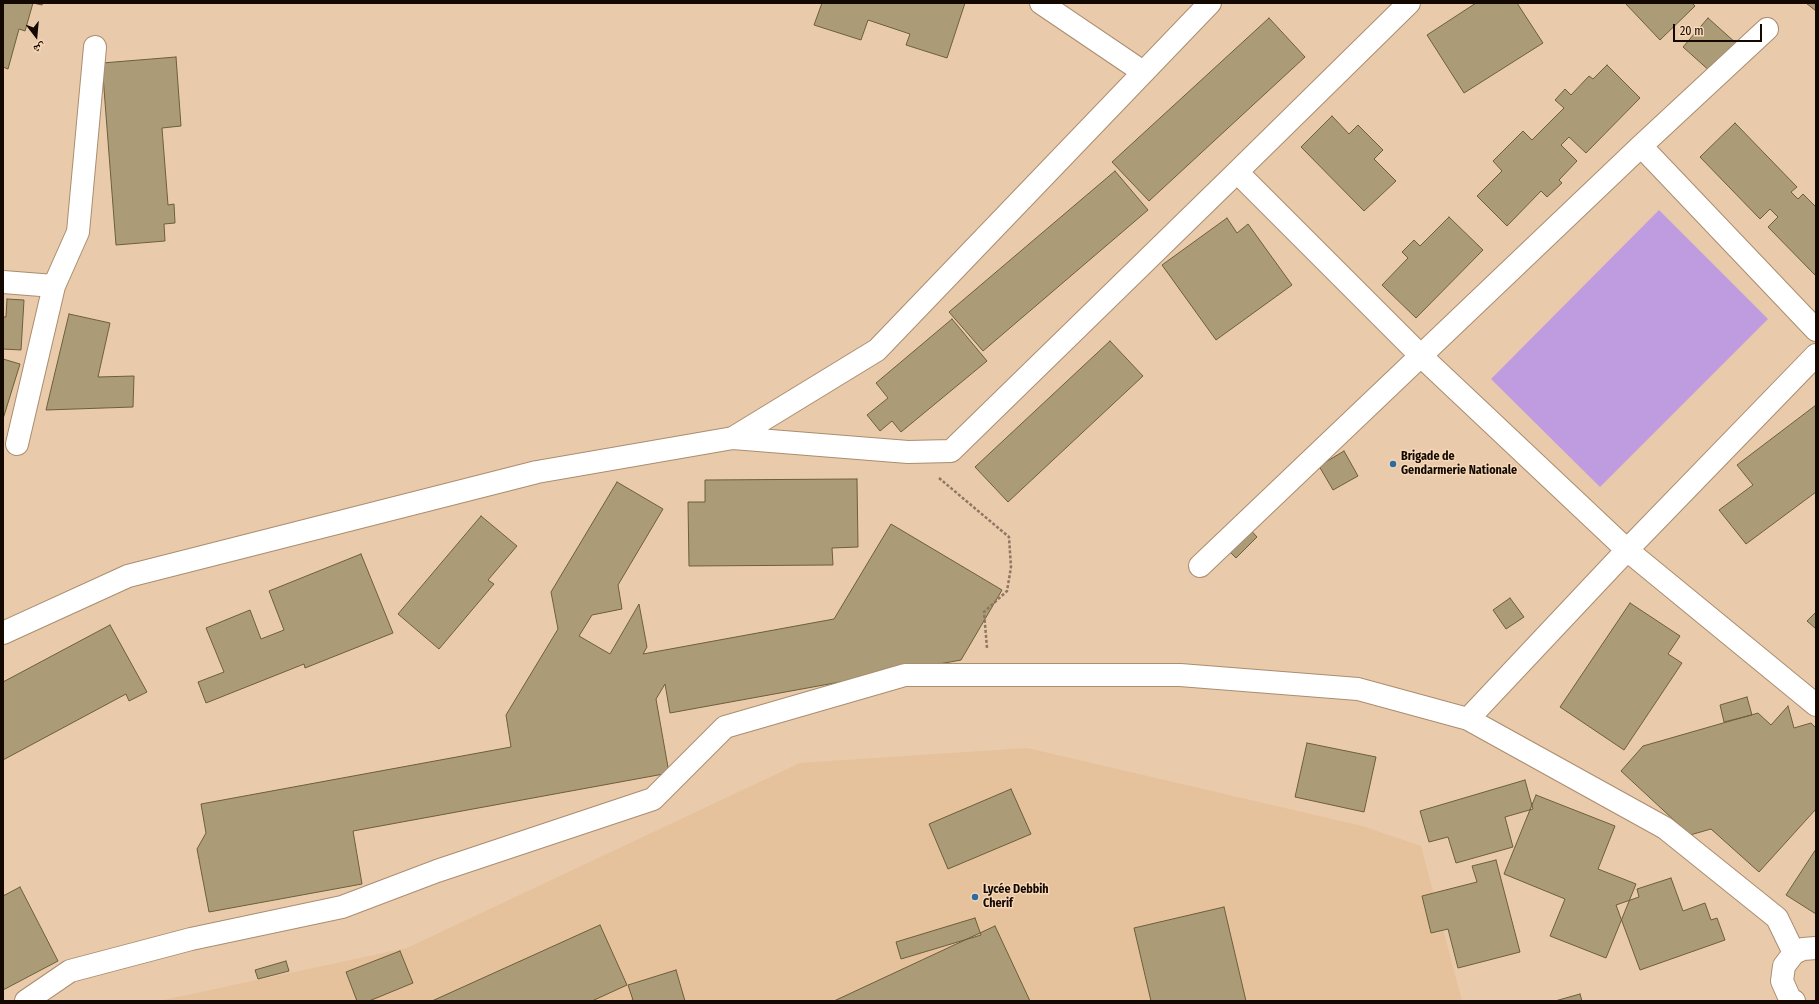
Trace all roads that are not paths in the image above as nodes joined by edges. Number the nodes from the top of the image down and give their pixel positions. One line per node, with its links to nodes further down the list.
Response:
1 (1041, 3): 6 (street)
2 (1210, 3): 6 (street)
3 (1409, 3): 8 (street)
4 (1768, 30): 7 (street)
5 (96, 47): 10 (street)
6 (1143, 72): 14 (street)
7 (1641, 146): 11 (street); 13 (street)
8 (1237, 172): 13 (street); 14 (street)
9 (3, 282): 10 (street)
10 (54, 286): 15 (street)
11 (1816, 330)
12 (1816, 355): 16 (street)
13 (1420, 356): 16 (street); 17 (street)
14 (733, 438): 18 (street)
15 (17, 444)
16 (1627, 550): 19 (street); 20 (street)
17 (1200, 566)
18 (3, 632)
19 (1816, 705)
20 (1468, 719): 22 (street); 24 (street)
21 (1816, 948): 22 (street)
22 (1794, 953): 23 (street)
23 (1791, 1000)
24 (26, 1001)

